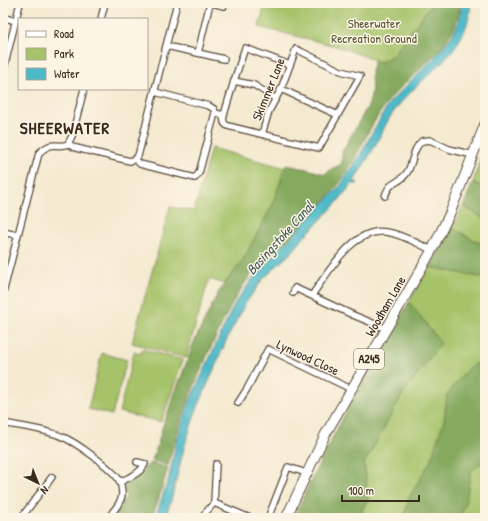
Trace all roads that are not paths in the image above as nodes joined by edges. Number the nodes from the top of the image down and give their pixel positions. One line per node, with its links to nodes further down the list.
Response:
1 (20, 3): 8 (street)
2 (105, 3): 7 (street)
3 (177, 3): 9 (street)
4 (211, 3): 5 (street); 10 (street)
5 (224, 6)
6 (3, 17): 8 (street)
7 (101, 18)
8 (15, 21): 13 (street)
9 (166, 46): 10 (street); 17 (street)
10 (198, 53): 11 (street)
11 (224, 59)
12 (290, 65): 14 (street); 15 (street, Skimmer Lane); 21 (street, Skimmer Lane)
13 (3, 69)
14 (234, 80): 18 (street); 20 (street)
15 (281, 89): 18 (street, Skimmer Lane); 21 (street)
16 (84, 90): 24 (street)
17 (155, 92): 19 (street); 26 (street)
18 (276, 99): 23 (street, Skimmer Lane)
19 (215, 113): 20 (street); 26 (street)
20 (224, 115): 23 (street)
21 (338, 115): 23 (street)
22 (485, 124): 25 (main road, Woodham Lane / A245)
23 (262, 134)
24 (68, 144): 26 (street); 29 (street)
25 (473, 155): 27 (street); 30 (main road, Woodham Lane / A245)
26 (136, 159)
27 (385, 196)
28 (3, 232): 29 (street)
29 (17, 235): 31 (street)
30 (432, 250): 33 (street); 34 (main road, Woodham Lane / A245)
31 (3, 293)
32 (293, 293): 33 (street)
33 (312, 294): 34 (street)
34 (387, 329): 35 (main road, Woodham Lane / A245)
35 (351, 389): 36 (street, Lynwood Close); 40 (main road, Woodham Lane / A245)
36 (238, 403)
37 (3, 423): 42 (street)
38 (137, 462): 42 (street)
39 (216, 464): 43 (street)
40 (306, 473): 48 (street); 49 (main road, Woodham Lane / A245)
41 (52, 477): 44 (street)
42 (120, 482): 45 (street)
43 (214, 503): 46 (street); 47 (street)
44 (21, 518)
45 (108, 518)
46 (202, 518)
47 (250, 518)
48 (268, 518)
49 (286, 518)

